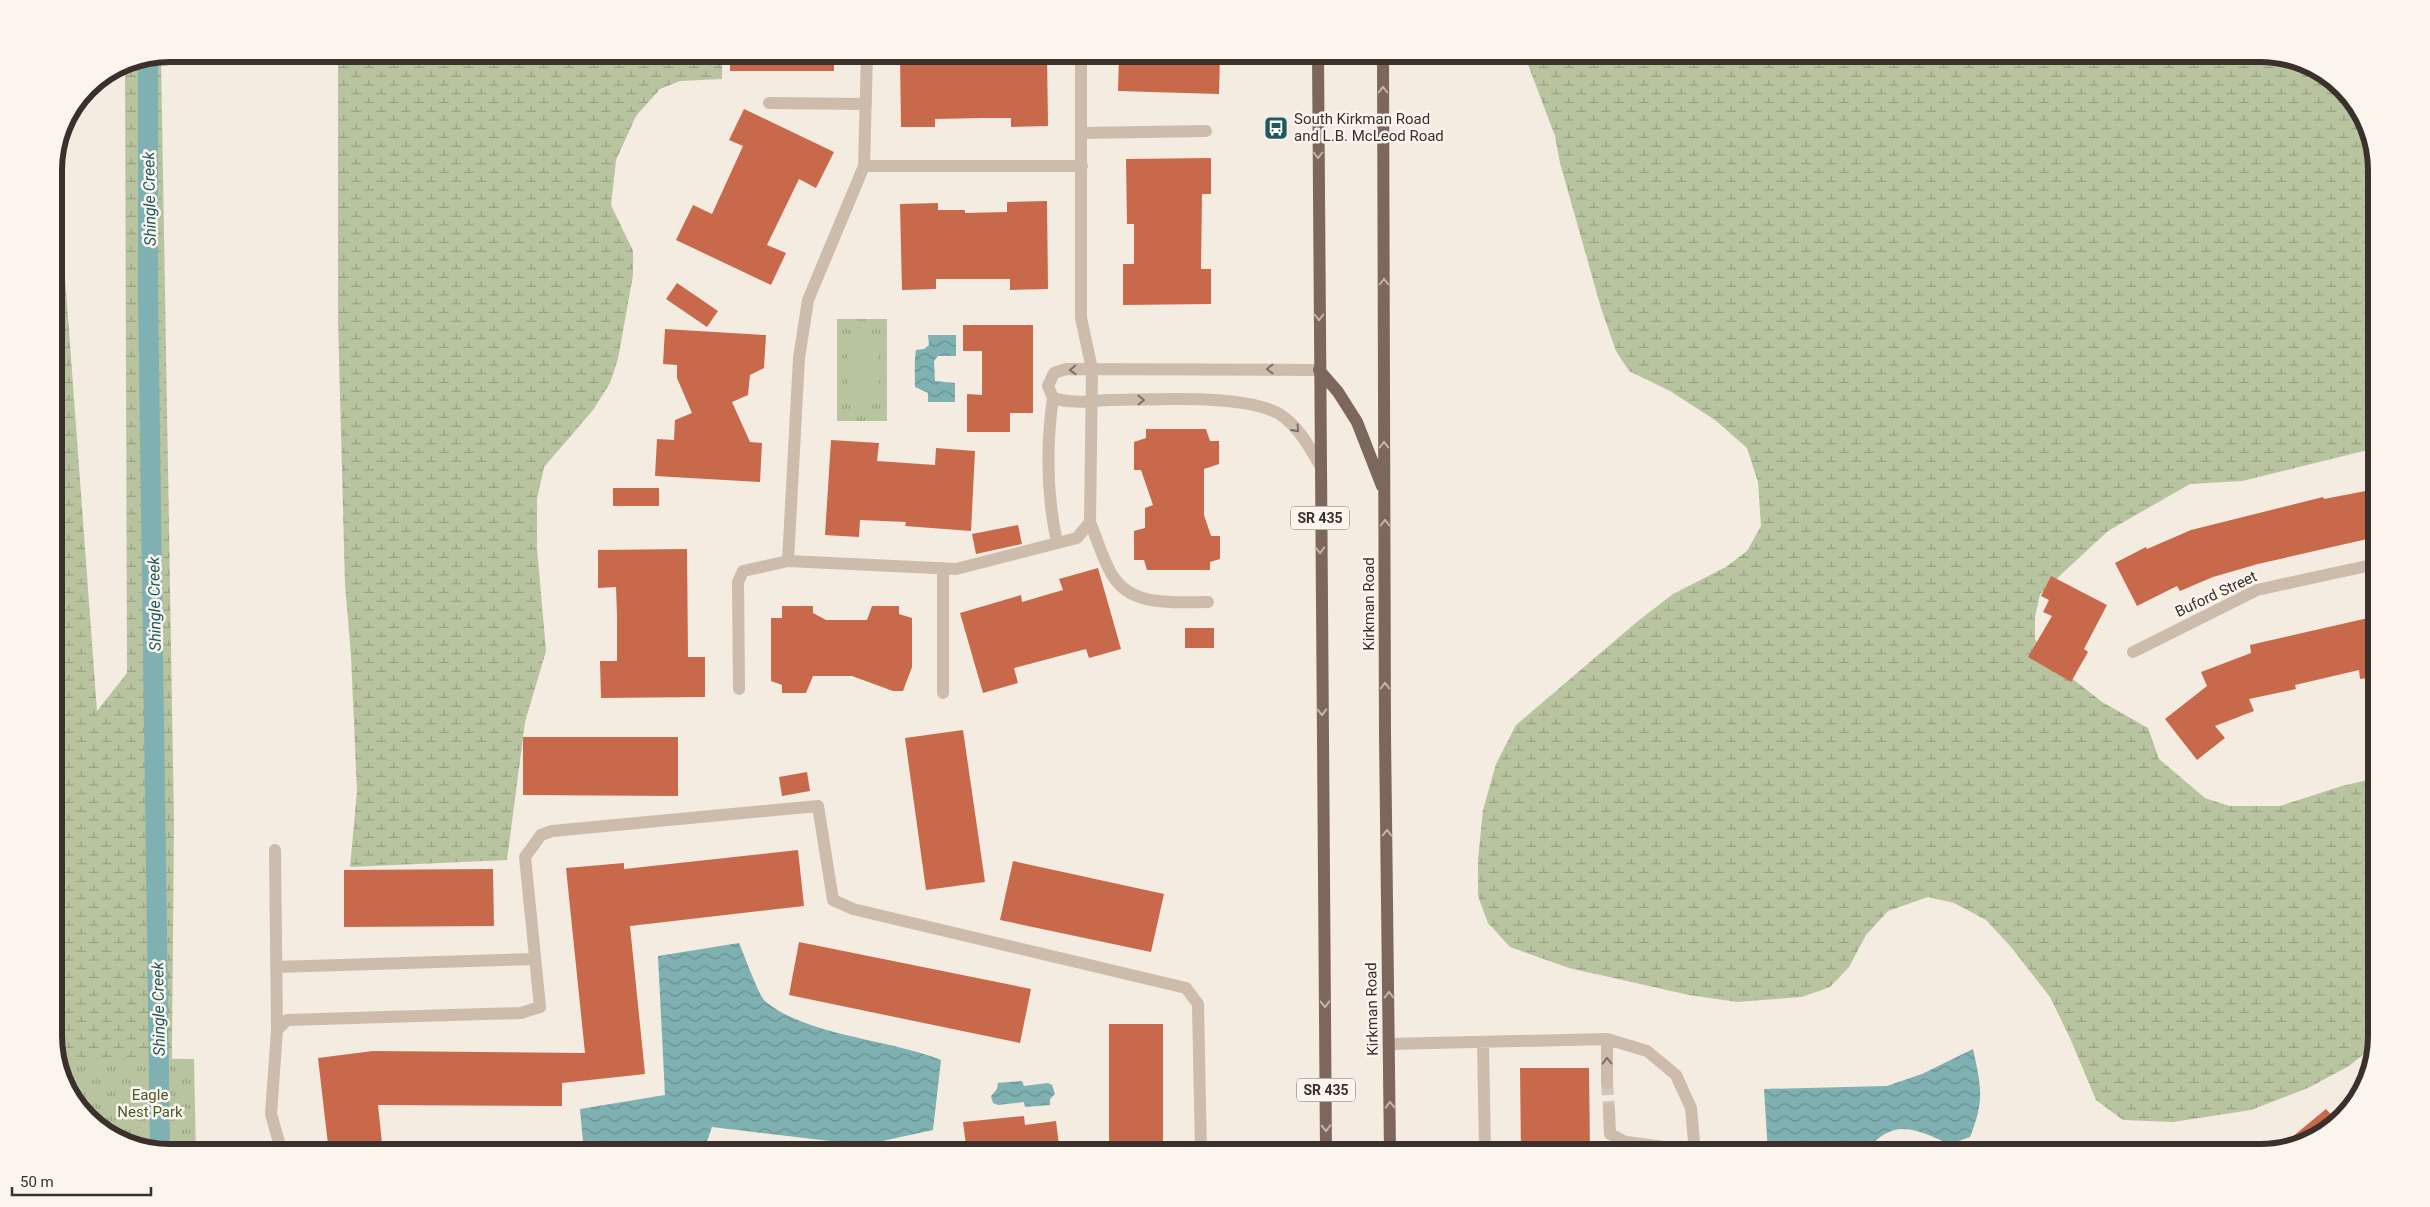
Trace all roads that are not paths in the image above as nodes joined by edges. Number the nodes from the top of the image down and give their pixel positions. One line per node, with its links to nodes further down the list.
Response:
1 (867, 62): 6 (street)
2 (1081, 62): 8 (street)
3 (1318, 62): 12 (main road, SR 435, one-way to 12)
4 (1383, 62): 16 (main road, Kirkman Road, one-way to 4)
5 (769, 103): 6 (street)
6 (866, 104): 9 (street)
7 (1206, 131): 8 (street)
8 (1082, 133): 10 (street)
9 (864, 166): 10 (street); 19 (street)
10 (1082, 166): 11 (street)
11 (1092, 369): 12 (street, one-way to 11); 13 (street, one-way to 13); 14 (street)
12 (1319, 370): 15 (main road, SR 435); 16 (main road)
13 (1053, 398): 14 (street); 18 (street)
14 (1092, 401): 15 (street, one-way to 15); 17 (street)
15 (1319, 464): 37 (main road, SR 435, one-way to 37)
16 (1385, 493): 32 (main road, Kirkman Road, one-way to 16)
17 (1090, 522): 18 (street); 22 (street)
18 (1057, 543): 21 (street)
19 (788, 561): 21 (street); 24 (street)
20 (2367, 566): 23 (street, Buford Street)
21 (943, 568): 25 (street)
22 (1208, 602)
23 (2133, 652)
24 (739, 689)
25 (943, 693)
26 (275, 850): 28 (street)
27 (535, 959): 28 (street); 29 (street); 36 (street)
28 (276, 967): 29 (street)
29 (276, 1030): 35 (street)
30 (1607, 1039): 31 (street); 33 (street, one-way to 30); 41 (street)
31 (1483, 1042): 32 (street); 39 (street)
32 (1389, 1044): 38 (main road, Kirkman Road, one-way to 32)
33 (1607, 1083)
34 (1609, 1110): 40 (street)
35 (279, 1144)
36 (1202, 1144)
37 (1326, 1144)
38 (1390, 1144)
39 (1485, 1144)
40 (1640, 1144)
41 (1694, 1144)

